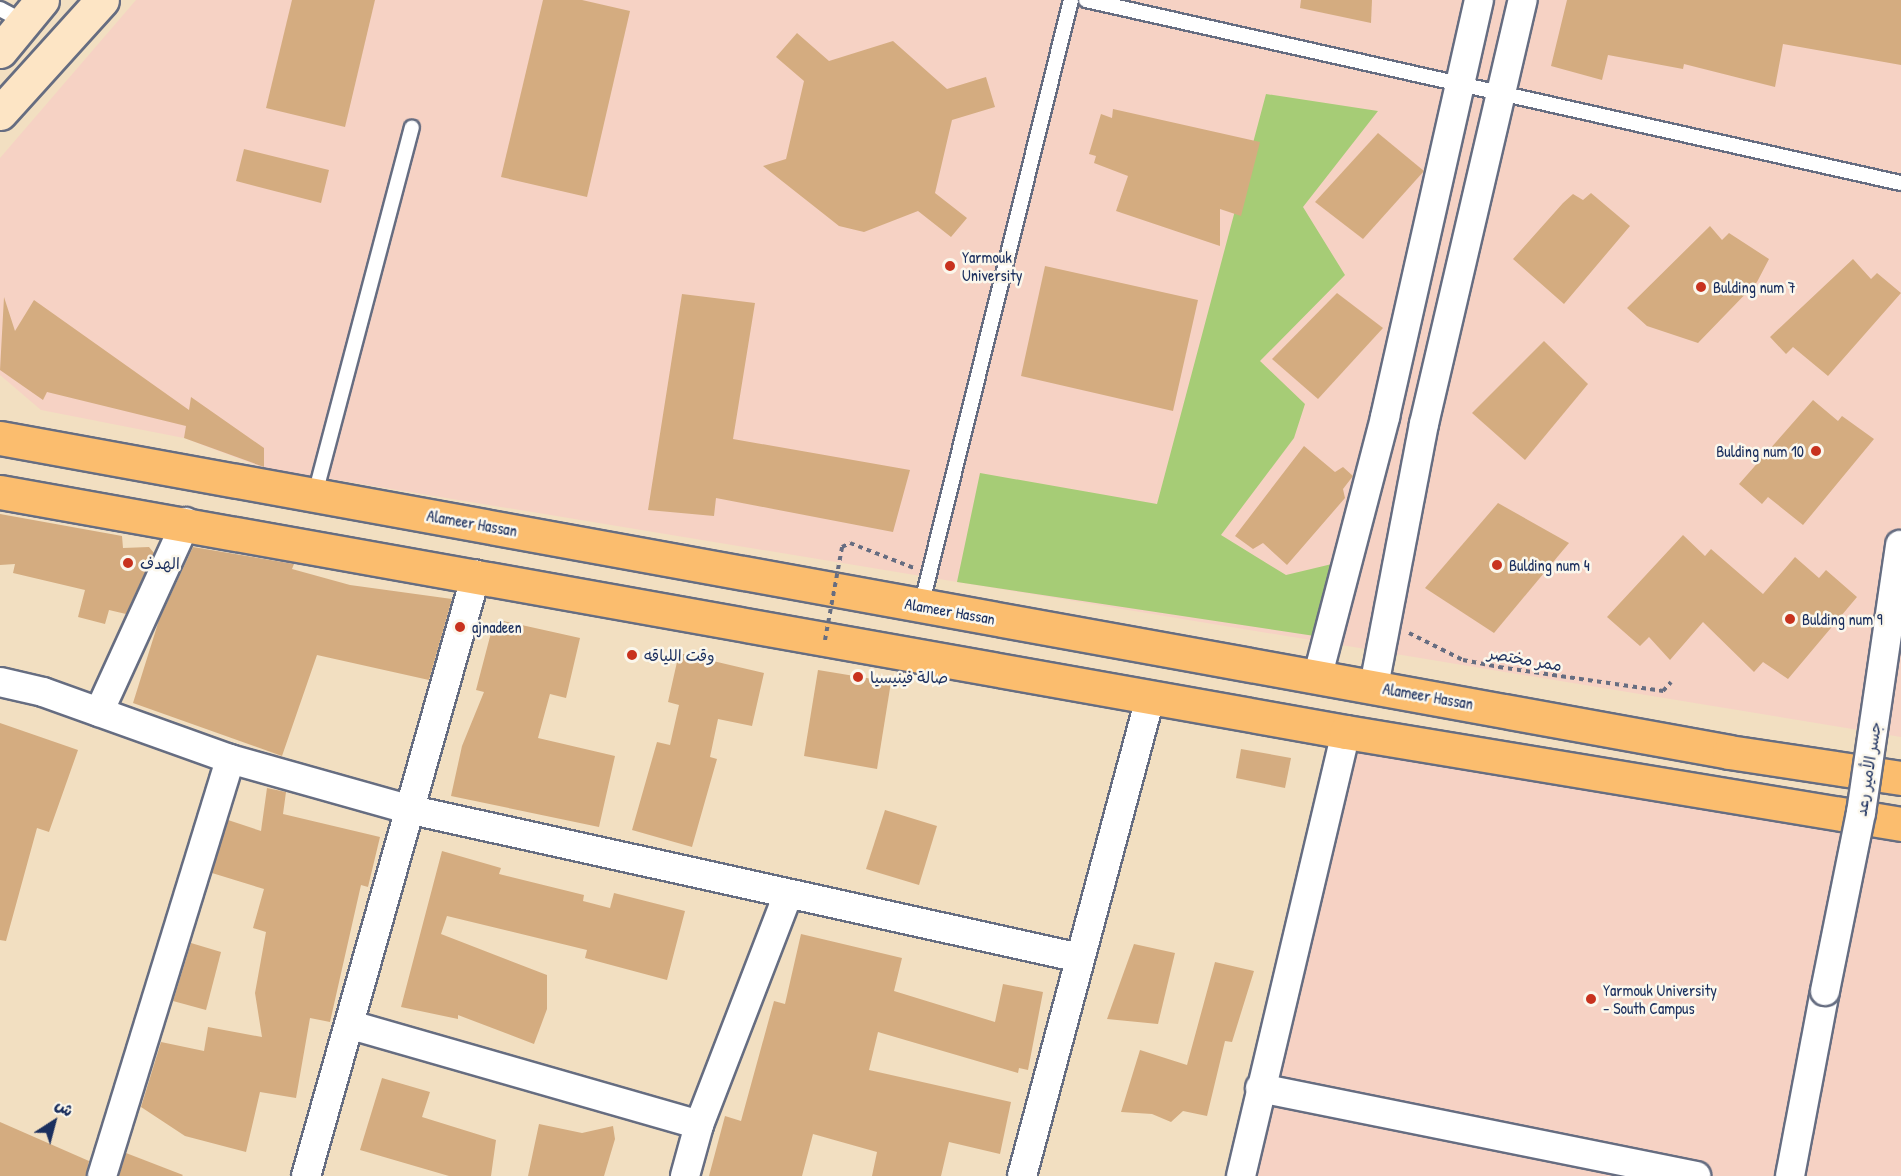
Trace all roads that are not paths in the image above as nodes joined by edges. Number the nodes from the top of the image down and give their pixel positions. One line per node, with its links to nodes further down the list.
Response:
1 (102, 0): 10 (main road)
2 (1071, 0): 21 (lane)
3 (1086, 0): 8 (lane)
4 (1479, 0): 8 (street)
5 (1522, 0): 9 (street)
6 (22, 10): 7 (main road)
7 (0, 51)
8 (1458, 87): 9 (lane); 13 (street)
9 (1499, 96): 12 (lane); 14 (street)
10 (0, 113)
11 (412, 128): 17 (lane)
12 (1901, 183)
13 (1385, 417): 14 (street); 22 (street)
14 (1425, 424): 24 (street)
15 (0, 438): 17 (main road, Alameer Hassan)
16 (0, 492): 18 (main road)
17 (315, 494): 21 (main road, Alameer Hassan)
18 (186, 522): 20 (main road); 26 (street)
19 (1900, 542): 43 (street, جسر الأمير رعد, bridge)
20 (476, 575): 25 (main road); 30 (street)
21 (921, 606): 22 (main road, Alameer Hassan)
22 (1318, 675): 24 (main road, Alameer Hassan)
23 (0, 682): 26 (street)
24 (1374, 686): 29 (main road, Alameer Hassan)
25 (1150, 698): 27 (main road); 33 (street)
26 (99, 712): 28 (street)
27 (1346, 732): 31 (main road); 35 (street)
28 (230, 759): 30 (street); 37 (street)
29 (1901, 777)
30 (412, 810): 32 (street); 34 (street)
31 (1901, 825)
32 (787, 897): 33 (street); 36 (street)
33 (1080, 958): 40 (street)
34 (351, 1025): 36 (street); 38 (street)
35 (1260, 1088): 41 (street); 42 (street)
36 (699, 1125): 39 (street)
37 (102, 1176)
38 (306, 1176)
39 (684, 1176)
40 (1022, 1176)
41 (1241, 1176)
42 (1696, 1176)
43 (1790, 1176)

